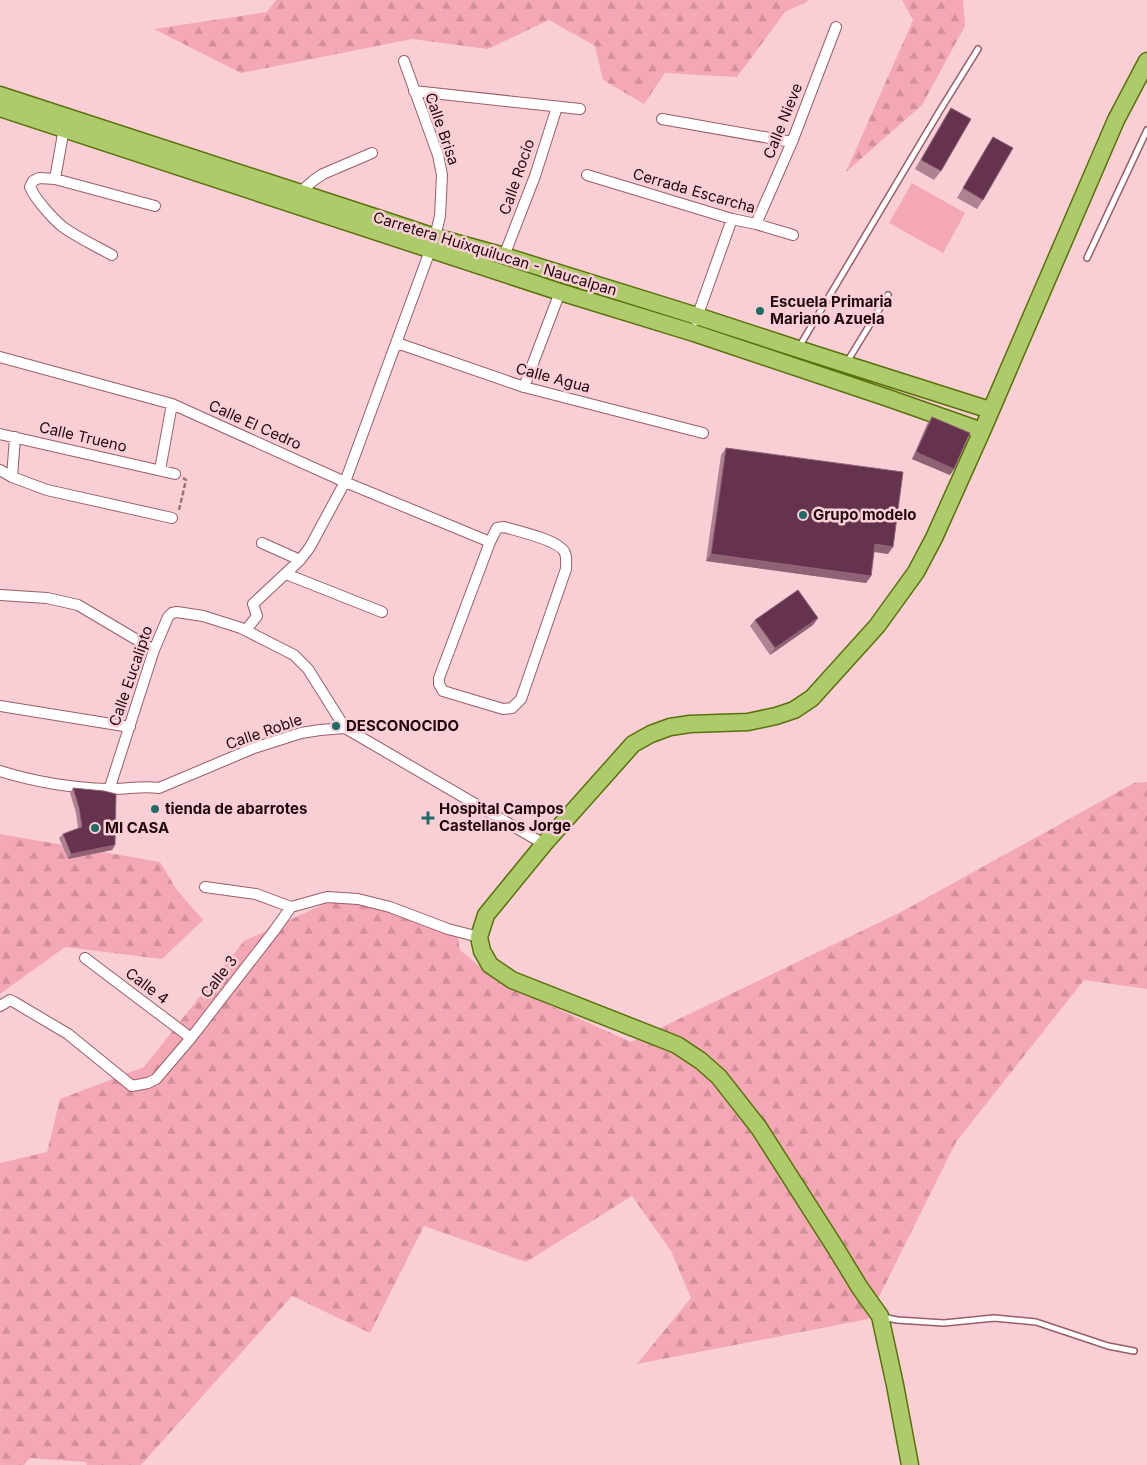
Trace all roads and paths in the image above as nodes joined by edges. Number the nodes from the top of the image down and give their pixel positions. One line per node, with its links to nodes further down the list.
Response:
1 (836, 27): 13 (street, Calle Nieve)
2 (978, 49): 31 (lane)
3 (404, 61): 5 (street, Calle Brisa)
4 (1147, 61): 36 (main road)
5 (414, 91): 7 (street); 22 (street, Calle Brisa)
6 (0, 95): 17 (main road, Carretera Huixquilucan - Naucalpan)
7 (557, 107): 9 (street); 24 (street, Calle Rocío)
8 (0, 108): 11 (main road, Carretera Huixquilucan - Naucalpan)
9 (580, 109)
10 (662, 119): 13 (street)
11 (64, 128): 16 (street); 22 (main road, Carretera Huixquilucan - Naucalpan)
12 (1147, 130): 25 (lane)
13 (792, 142): 20 (street, Calle Nieve)
14 (372, 153): 17 (street)
15 (587, 175): 19 (street, Cerrada Escarcha)
16 (56, 179): 18 (street); 23 (street)
17 (299, 193): 22 (main road, Carretera Huixquilucan - Naucalpan)
18 (155, 206)
19 (732, 220): 20 (street, Cerrada Escarcha); 28 (street)
20 (756, 224): 21 (street, Cerrada Escarcha)
21 (793, 235)
22 (433, 243): 24 (main road, Carretera Huixquilucan - Naucalpan); 26 (main road, Carretera Huixquilucan - Naucalpan); 30 (street, Calle Brisa)
23 (112, 255)
24 (504, 256): 28 (main road, Carretera Huixquilucan - Naucalpan)
25 (1087, 258)
26 (560, 292): 29 (main road, Carretera Huixquilucan - Naucalpan); 34 (street)
27 (888, 295): 33 (lane)
28 (697, 316): 29 (street); 31 (main road, Carretera Huixquilucan - Naucalpan)
29 (694, 334): 37 (main road, Carretera Huixquilucan - Naucalpan)
30 (397, 343): 34 (street, Calle Agua); 45 (street, Calle Brisa)
31 (798, 349): 33 (main road, Carretera Huixquilucan - Naucalpan)
32 (0, 358): 35 (street, Calle El Cedro)
33 (846, 365): 36 (main road, Carretera Huixquilucan - Naucalpan)
34 (524, 387): 38 (street, Calle Agua)
35 (172, 404): 42 (street); 45 (street, Calle El Cedro)
36 (990, 410): 37 (main road)
37 (982, 431): 60 (main road)
38 (703, 433)
39 (0, 434): 40 (street, Calle Trueno)
40 (15, 437): 42 (street, Calle Trueno); 44 (street)
41 (0, 470): 44 (street)
42 (160, 470): 43 (street, Calle Trueno)
43 (175, 474): 46 (path)
44 (12, 477): 46 (street)
45 (345, 482): 47 (street, Calle El Cedro); 49 (street, Calle Brisa)
46 (172, 518)
47 (490, 542): 47 (street)
48 (262, 543): 49 (street)
49 (300, 560): 50 (street, Calle Brisa)
50 (286, 574): 52 (street); 53 (street, Calle Brisa)
51 (0, 595): 54 (street)
52 (382, 612)
53 (246, 630): 54 (street, Calle Eucalipto); 57 (street, Calle Eucalipto)
54 (154, 650): 56 (street, Calle Eucalipto)
55 (0, 706): 56 (street)
56 (130, 727): 59 (street, Calle Eucalipto)
57 (345, 728): 59 (street, Calle Roble); 60 (street)
58 (0, 771): 59 (street, Calle Roble)
59 (110, 790)
60 (544, 844): 63 (main road)
61 (206, 887): 62 (street)
62 (291, 907): 63 (street); 66 (street, Calle 3)
63 (479, 938): 67 (main road)
64 (85, 958): 66 (street, Calle 4)
65 (0, 1006): 66 (street, Calle 3)
66 (191, 1038)
67 (880, 1316): 68 (lane); 69 (main road)
68 (1134, 1351)
69 (910, 1465)

